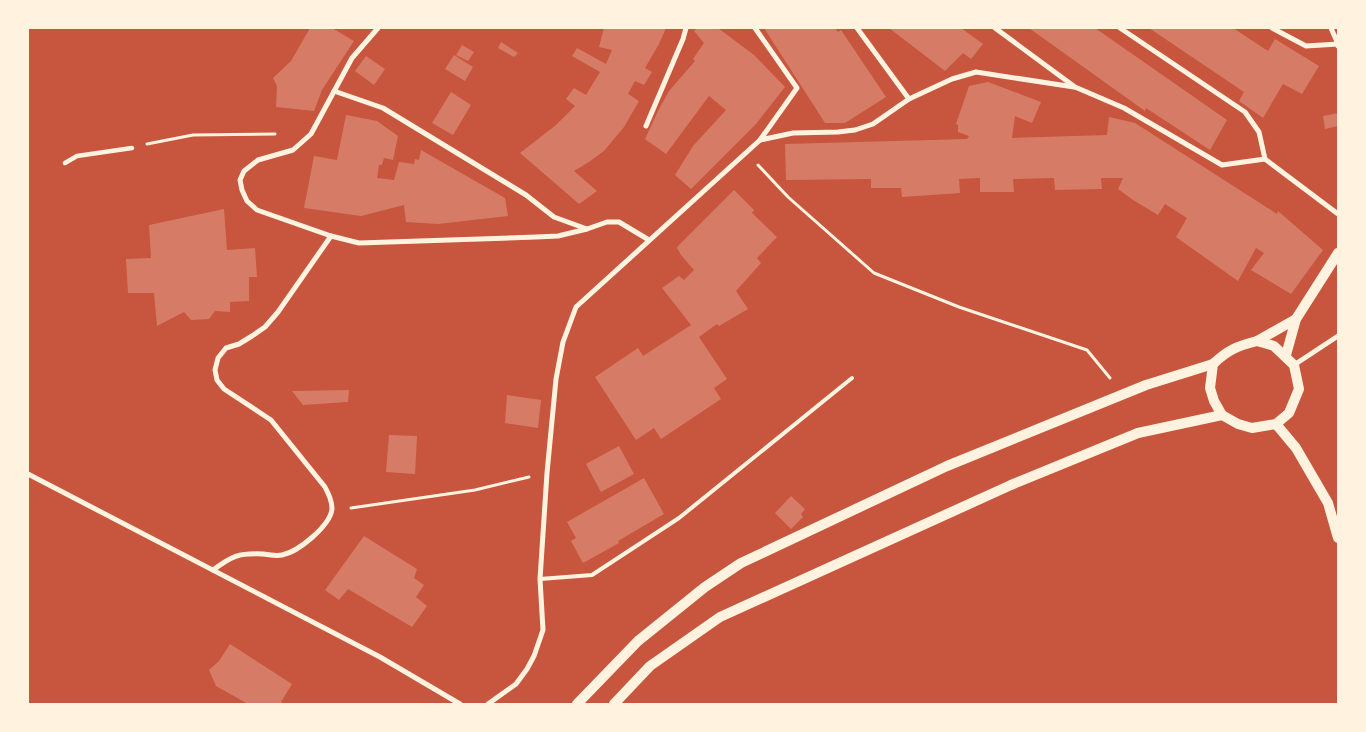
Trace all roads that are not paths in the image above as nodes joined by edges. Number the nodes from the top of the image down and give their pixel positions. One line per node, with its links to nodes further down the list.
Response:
1 (378, 28): 11 (street)
2 (686, 28): 13 (street)
3 (755, 28): 14 (street)
4 (857, 28): 12 (street)
5 (995, 28): 10 (street)
6 (1120, 28): 16 (street)
7 (1272, 28): 9 (street)
8 (1330, 28): 9 (street)
9 (1338, 45)
10 (1075, 87): 12 (street); 16 (street)
11 (334, 91): 19 (street); 20 (street)
12 (909, 99): 14 (street)
13 (646, 126)
14 (760, 140): 21 (street)
15 (132, 148): 17 (street)
16 (1265, 159): 18 (street)
17 (65, 163)
18 (1338, 214)
19 (587, 229): 20 (street); 21 (street)
20 (331, 236): 34 (street)
21 (649, 240): 35 (street)
22 (1338, 253): 23 (main road)
23 (1296, 320): 25 (main road); 26 (main road)
24 (1338, 336): 28 (street)
25 (1257, 341): 26 (main road); 27 (main road)
26 (1286, 355): 28 (main road)
27 (1213, 364): 30 (main road); 38 (main road)
28 (1294, 364): 31 (main road)
29 (852, 378): 35 (lane)
30 (1222, 415): 31 (main road); 39 (main road)
31 (1276, 424): 33 (main road)
32 (28, 474): 34 (street)
33 (1338, 538)
34 (213, 570): 36 (street)
35 (540, 578): 37 (street)
36 (460, 704)
37 (488, 704)
38 (577, 704)
39 (614, 704)

